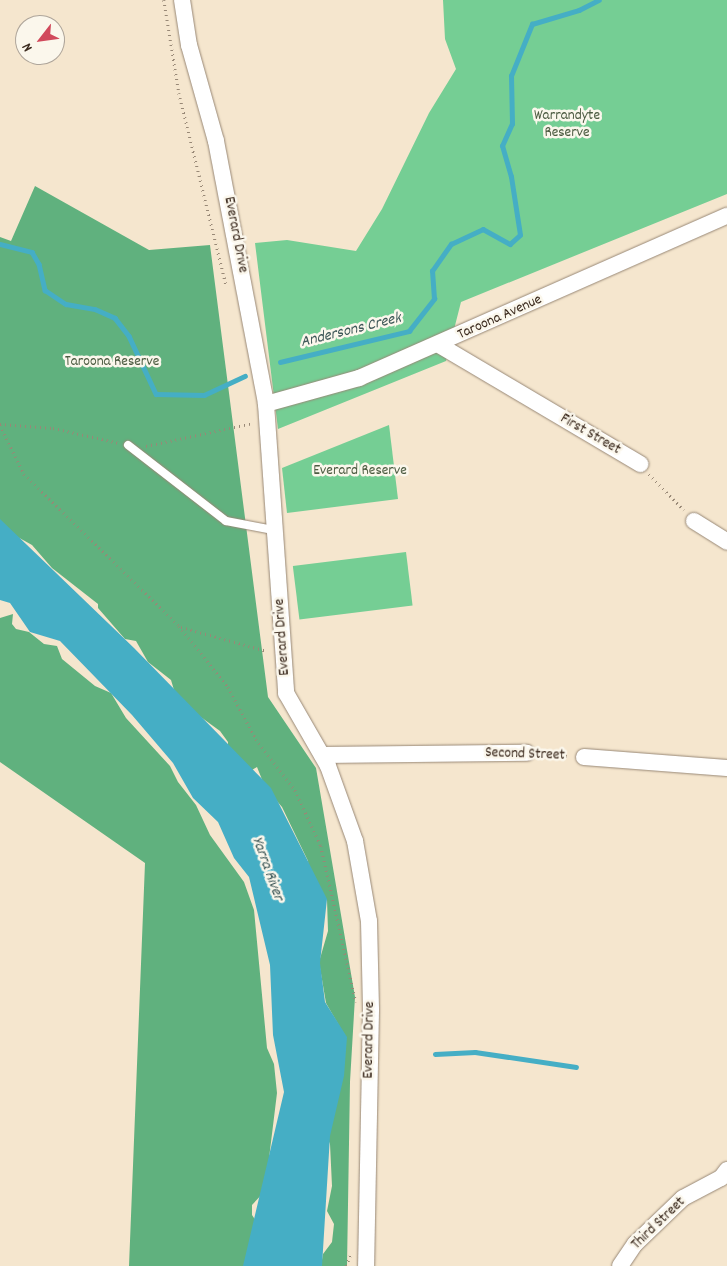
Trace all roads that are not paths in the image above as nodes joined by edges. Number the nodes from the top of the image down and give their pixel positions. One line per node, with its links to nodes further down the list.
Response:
1 (182, 0): 4 (street, Everard Drive)
2 (727, 216): 3 (street, Taroona Avenue)
3 (440, 345): 4 (street, Taroona Avenue); 6 (street, First Street)
4 (261, 415): 8 (street, Everard Drive)
5 (130, 447): 8 (lane)
6 (640, 464)
7 (694, 521): 9 (street)
8 (273, 530): 11 (street, Everard Drive)
9 (727, 542)
10 (527, 753): 11 (street, Second Street)
11 (322, 755): 15 (street, Everard Drive)
12 (584, 757): 13 (street, Second Street)
13 (727, 768)
14 (727, 1170): 16 (street, Third Street)
15 (366, 1266)
16 (620, 1266)

